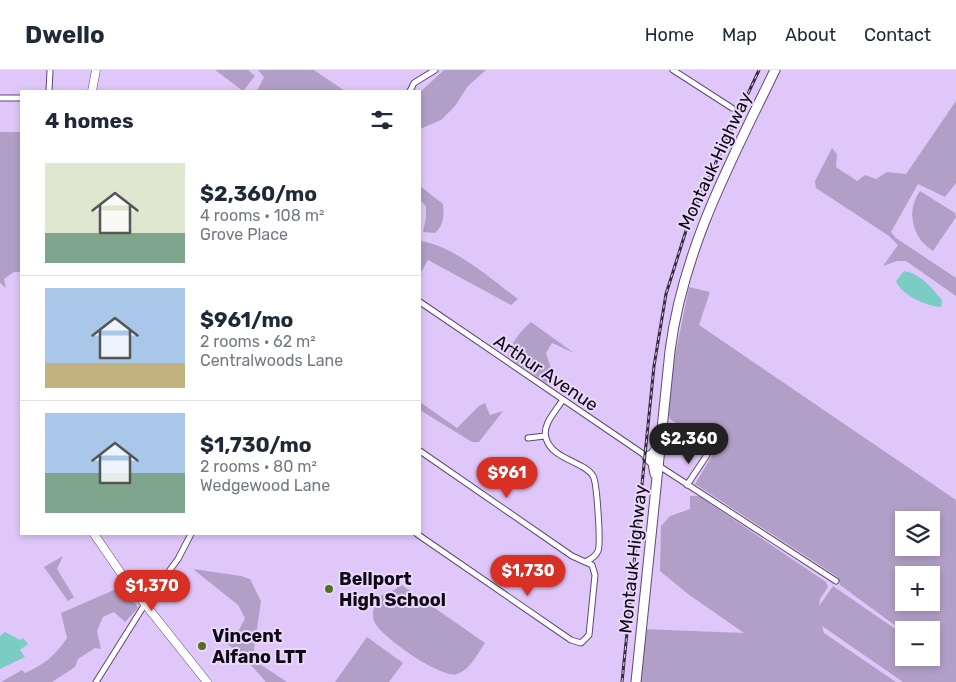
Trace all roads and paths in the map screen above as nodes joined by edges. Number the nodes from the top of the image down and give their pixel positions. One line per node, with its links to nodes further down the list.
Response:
1 (50, 70): 6 (street)
2 (96, 70): 7 (main road)
3 (435, 70): 8 (street)
4 (673, 70): 11 (street)
5 (775, 70): 16 (main road, Montauk Highway)
6 (49, 90)
7 (92, 90)
8 (410, 90)
9 (0, 98): 10 (street)
10 (20, 98)
11 (732, 108)
12 (421, 303): 13 (street, Arthur Avenue)
13 (562, 401): 14 (street); 19 (street, Arthur Avenue)
14 (545, 436): 15 (street); 26 (street)
15 (528, 438)
16 (661, 440): 19 (main road); 20 (main road, Montauk Highway)
17 (421, 452): 26 (street)
18 (708, 456): 22 (street)
19 (646, 457): 20 (street, Arthur Avenue); 21 (main road)
20 (659, 464): 21 (main road, Montauk Highway); 22 (street, Arthur Avenue)
21 (657, 484): 31 (main road, Montauk Highway)
22 (687, 485): 27 (street, Arthur Avenue)
23 (95, 535): 28 (main road)
24 (190, 535): 28 (street)
25 (418, 535): 26 (street)
26 (587, 562)
27 (836, 581)
28 (146, 604): 29 (street); 30 (main road)
29 (96, 682)
30 (207, 682)
31 (636, 682)

